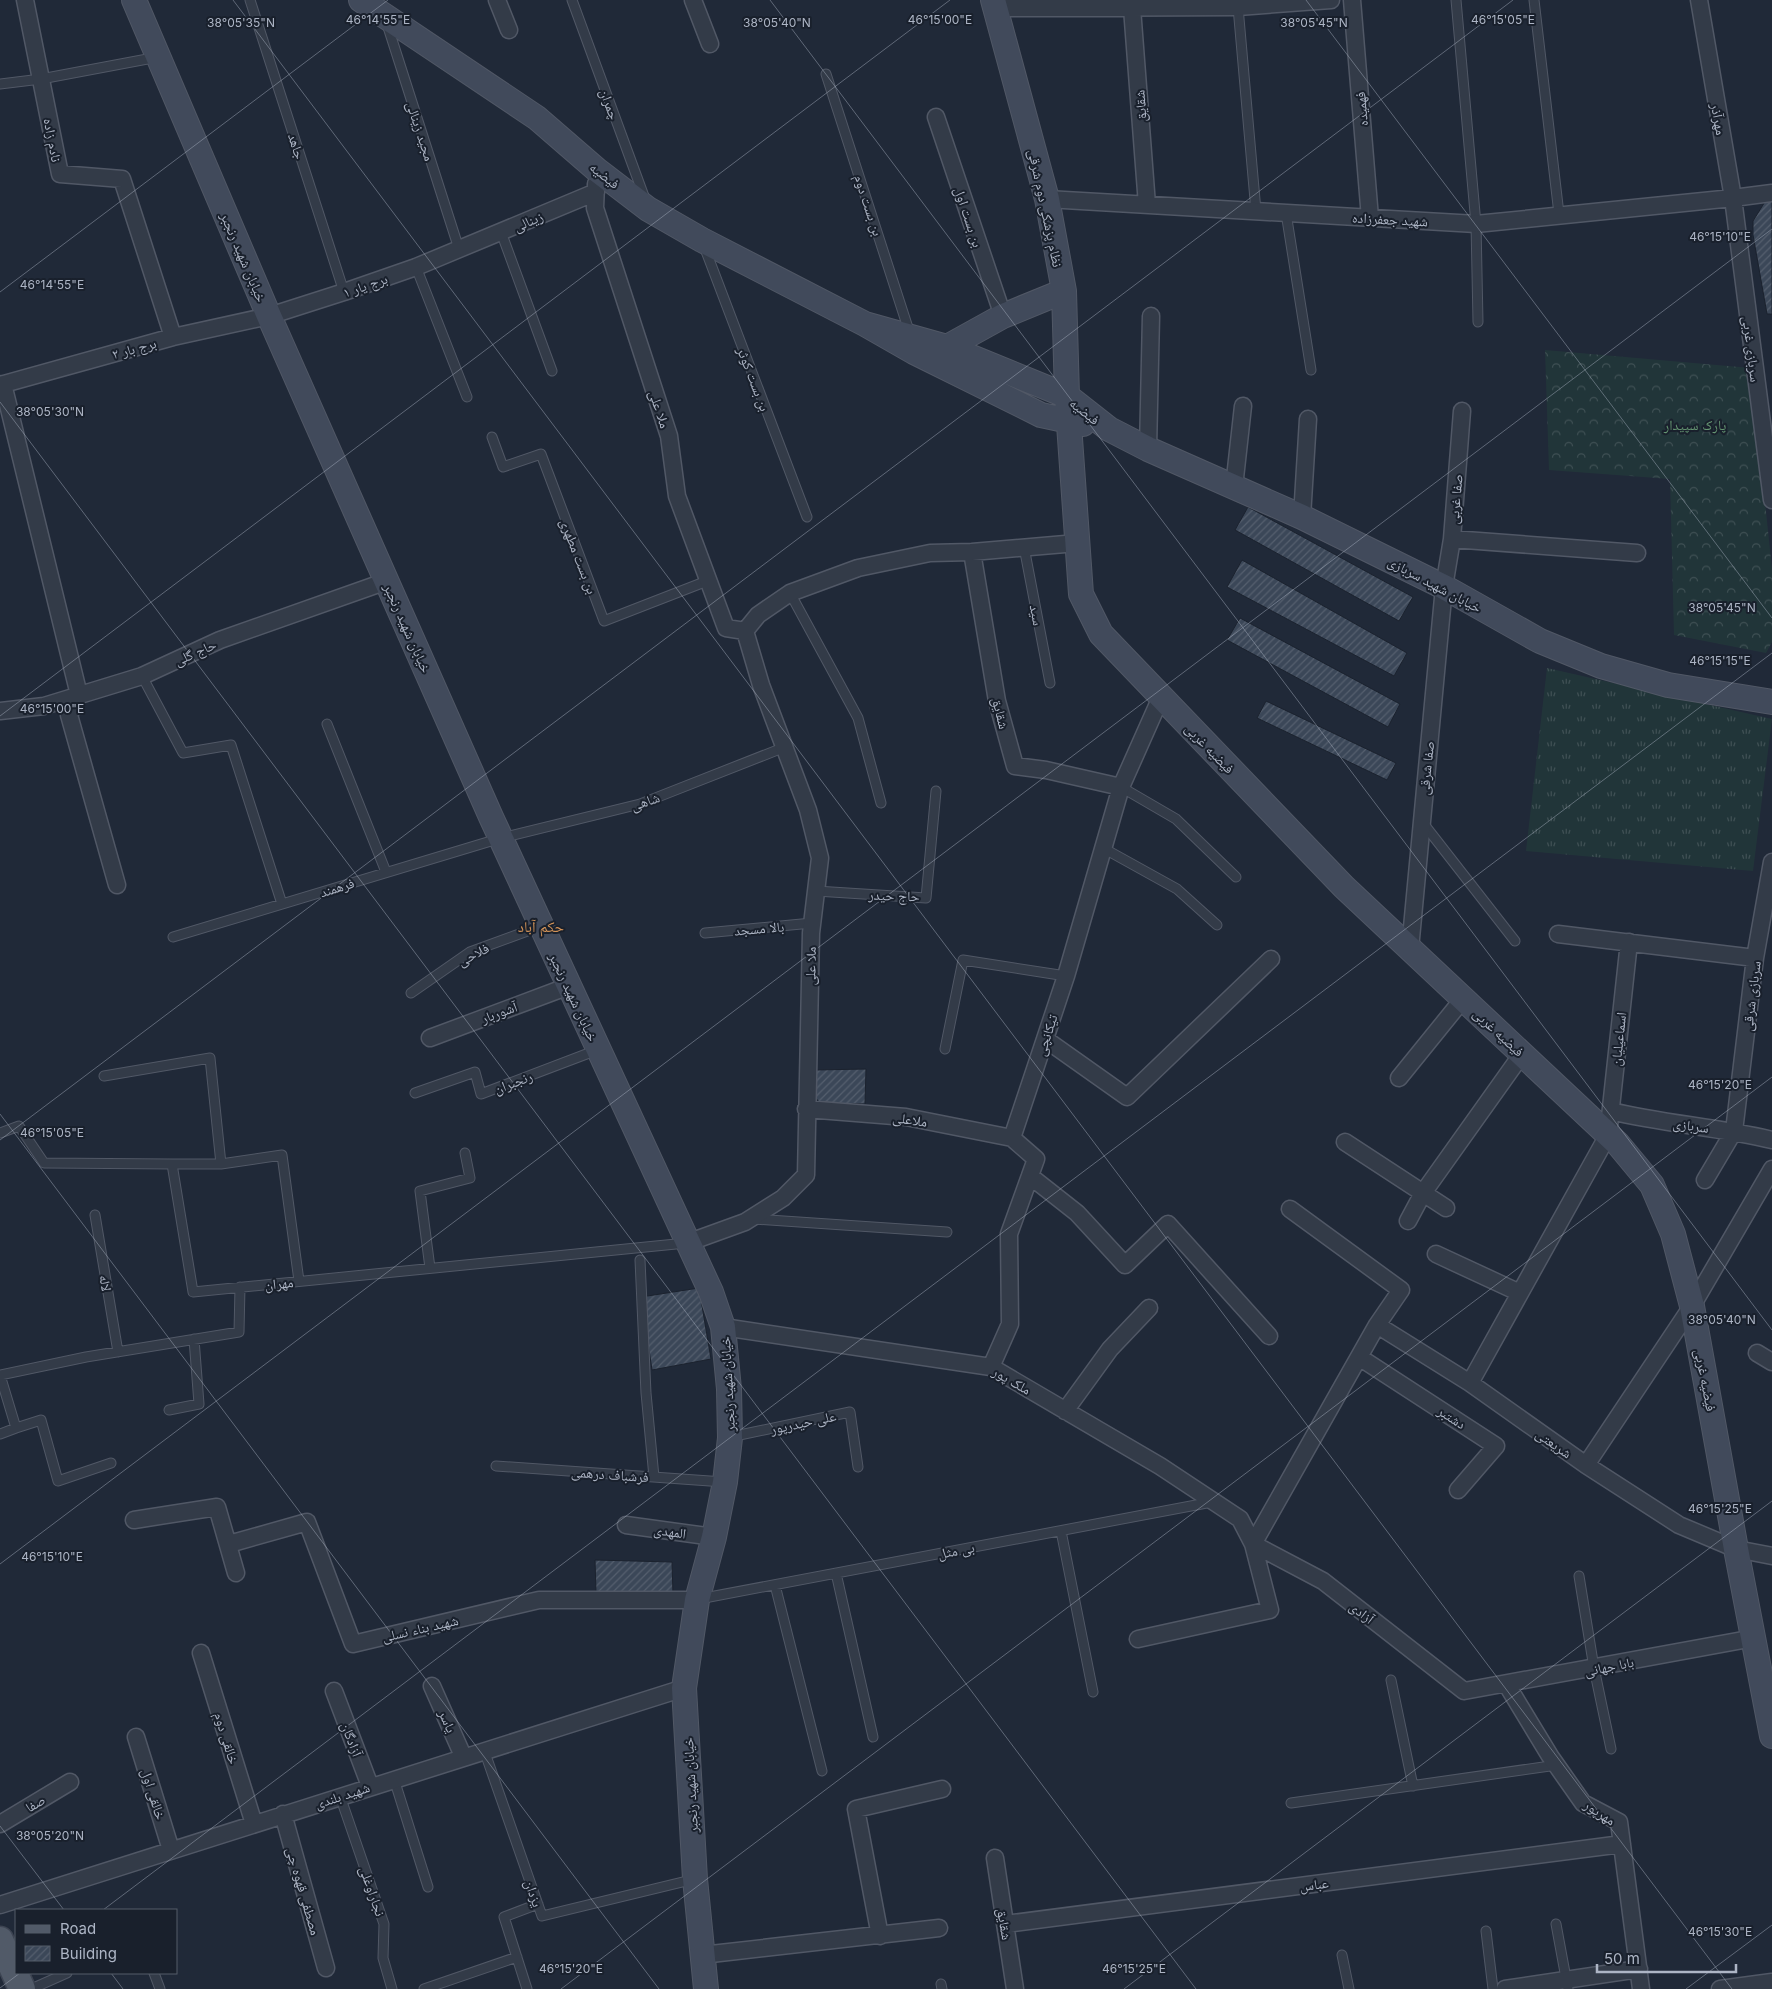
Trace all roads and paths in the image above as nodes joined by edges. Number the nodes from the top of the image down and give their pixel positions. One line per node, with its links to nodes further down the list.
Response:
1 (26, 0): 22 (street, نادم زاده)
2 (134, 0): 20 (street, خیابان شهید رنجبر)
3 (250, 0): 41 (lane, جاهد)
4 (361, 0): 17 (street, فیضیه)
5 (497, 0): 18 (street)
6 (572, 0): 30 (lane, چمران)
7 (693, 0): 19 (street)
8 (1331, 0): 13 (street)
9 (1352, 0): 34 (street, فهمیده)
10 (1456, 0): 35 (lane)
11 (1534, 0): 33 (lane)
12 (1699, 0): 27 (street, مهرآذر)
13 (1262, 3): 15 (street)
14 (994, 4): 16 (street); 28 (street, نظام پزشکی دوم شرقی)
15 (1238, 7): 16 (street); 31 (lane)
16 (1132, 8): 29 (street, شقایق)
17 (384, 14): 25 (street, فیضیه); 38 (lane, مجید زینالی)
18 (509, 30)
19 (710, 44)
20 (158, 57): 22 (lane); 42 (street, خیابان شهید رنجبر)
21 (826, 74): 48 (lane, بن بست دوم)
22 (41, 79): 23 (lane); 47 (street, نادم زاده)
23 (0, 84)
24 (936, 117): 43 (street, بن بست اول)
25 (597, 181): 30 (street, فیضیه); 36 (street, زینالی); 72 (street, ملا علی)
26 (1772, 193): 27 (street)
27 (1733, 198): 33 (street, شهید جعفرزاده); 63 (street, سربازی غربی)
28 (1047, 199): 29 (street, شهید جعفرزاده); 40 (street, نظام پزشکی دوم شرقی)
29 (1147, 204): 31 (street, شهید جعفرزاده)
30 (648, 209): 37 (street, فیضیه)
31 (1256, 211): 32 (street, شهید جعفرزاده)
32 (1286, 213): 34 (street, شهید جعفرزاده); 50 (lane)
33 (1558, 214): 35 (street, شهید جعفرزاده)
34 (1370, 218): 35 (street, شهید جعفرزاده)
35 (1476, 224): 45 (lane)
36 (501, 232): 38 (street, زینالی); 51 (lane)
37 (702, 240): 46 (street, فیضیه); 65 (lane, بن بست کوثر)
38 (459, 249): 39 (street, برج یار ۱)
39 (416, 267): 41 (street, برج یار ۱); 54 (lane)
40 (1064, 291): 43 (street); 53 (street, نظام پزشکی دوم شرقی)
41 (344, 292): 42 (street, برج یار ۱)
42 (270, 316): 47 (street, برج بار ۲); 71 (street, خیابان شهید رنجبر)
43 (1003, 316): 49 (street)
44 (1151, 316): 61 (street)
45 (1478, 322)
46 (865, 324): 48 (street, فیضیه); 58 (street, فیضیه)
47 (173, 337): 52 (street, برج بار ۲)
48 (911, 337): 49 (street, فیضیه)
49 (946, 347): 53 (street, فیضیه)
50 (1311, 370)
51 (552, 371)
52 (2, 384): 78 (street)
53 (1067, 396): 58 (street, نظام پزشکی دوم شرقی); 59 (street, فیضیه)
54 (467, 397)
55 (1243, 406): 62 (street)
56 (1462, 411): 66 (street, صفا غربی)
57 (1308, 420): 64 (street)
58 (1070, 421): 59 (street, فیضیه); 67 (street, فیضیه غربی)
59 (1109, 430): 61 (street, خیابان شهید سربازی)
60 (492, 437): 72 (lane, بن بست مطهری)
61 (1148, 449): 62 (street, خیابان شهید سربازی)
62 (1234, 487): 64 (street, خیابان شهید سربازی)
63 (1772, 500)
64 (1302, 516): 73 (street, خیابان شهید سربازی)
65 (806, 517)
66 (1452, 538): 70 (street); 73 (street, صفا غربی)
67 (1077, 543): 68 (street); 79 (street, فیضیه غربی)
68 (1024, 548): 69 (street); 77 (lane, سید)
69 (972, 552): 74 (street); 84 (street, شقایق)
70 (1637, 553)
71 (387, 581): 76 (street, حاج گلی); 88 (street, خیابان شهید رنجبر)
72 (707, 581): 75 (street, ملا علی)
73 (1444, 587): 80 (street, خیابان شهید سربازی); 87 (street, صفا شرقی)
74 (790, 593): 75 (street); 86 (lane)
75 (746, 631): 83 (street, ملا علی)
76 (142, 676): 78 (street, حاج گلی); 95 (lane)
77 (1050, 683)
78 (79, 695): 81 (street, حاج گلی); 93 (street)
79 (1161, 697): 84 (street, تیکانچی); 104 (street, فیضیه غربی)
80 (1772, 702)
81 (0, 711)
82 (327, 724): 91 (lane)
83 (785, 747): 88 (lane, شاهی); 94 (street, ملا علی)
84 (1121, 788): 89 (street, تیکانچی); 92 (lane)
85 (936, 791): 94 (lane, حاج حیدر)
86 (881, 803)
87 (1421, 820): 102 (lane); 104 (street, صفا شرقی)
88 (501, 838): 91 (lane, فرهمند); 98 (street, خیابان شهید رنجبر)
89 (1103, 848): 97 (lane); 107 (street, تیکانچی)
90 (1772, 862): 105 (street, سربازی شرقی)
91 (386, 872): 95 (lane, فرهمند)
92 (1236, 877)
93 (118, 885)
94 (816, 891): 96 (street, ملا علی)
95 (282, 904): 101 (lane, فرهمند)
96 (812, 923): 99 (lane, بالا مسجد); 119 (street, ملا علی)
97 (1218, 925)
98 (541, 926): 108 (street, خیابان شهید رنجبر); 109 (lane, فلاحی)
99 (706, 933)
100 (1558, 934): 103 (street)
101 (173, 937)
102 (1515, 941)
103 (1629, 942): 105 (street); 120 (street, اسماعیلیان)
104 (1410, 949): 110 (street, فیضیه غربی)
105 (1755, 958): 121 (street, سربازی شرقی)
106 (1271, 960): 112 (street)
107 (1066, 976): 112 (street, تیکانچی); 113 (lane)
108 (569, 986): 111 (street, آشوربار); 114 (street, خیابان شهید رنجبر)
109 (411, 993)
110 (1463, 999): 115 (street, فیضیه غربی); 117 (street)
111 (430, 1038)
112 (1045, 1039): 124 (street, تیکانچی)
113 (945, 1049)
114 (598, 1050): 118 (lane, رنجبران); 140 (street, خیابان شهید رنجبر)
115 (1522, 1054): 123 (street, فیضیه غربی); 133 (street)
116 (104, 1076): 129 (lane)
117 (1400, 1078)
118 (415, 1093)
119 (806, 1109): 124 (street, ملاعلی); 137 (street, ملا علی)
120 (1611, 1111): 121 (street, سربازی); 123 (street, اسماعیلیان)
121 (1734, 1131): 125 (street, سربازی); 132 (street)
122 (0, 1133): 128 (lane)
123 (1608, 1135): 146 (street); 147 (street, فیضیه غربی)
124 (1012, 1138): 131 (street)
125 (1772, 1140)
126 (1345, 1142): 133 (street)
127 (466, 1153): 143 (lane)
128 (172, 1164): 129 (lane); 145 (lane, مهران)
129 (221, 1164): 144 (lane)
130 (1772, 1169): 147 (street)
131 (1030, 1176): 151 (street); 157 (street)
132 (1706, 1180)
133 (1423, 1193): 134 (street); 138 (street)
134 (1446, 1208)
135 (1290, 1209): 149 (street)
136 (95, 1215): 153 (lane, لاله)
137 (750, 1219): 139 (lane); 140 (street, ملا علی)
138 (1408, 1221)
139 (947, 1232)
140 (687, 1243): 143 (lane, مهران); 150 (street, خیابان شهید رنجبر)
141 (1436, 1254): 146 (street)
142 (640, 1260): 169 (lane)
143 (430, 1268): 144 (lane, مهران)
144 (298, 1282): 145 (lane, مهران)
145 (240, 1287): 152 (lane)
146 (1520, 1293): 159 (street)
147 (1692, 1306): 167 (street); 179 (street, فیضیه غربی)
148 (1149, 1308): 161 (street)
149 (1378, 1325): 155 (street); 159 (street, شریعتی)
150 (724, 1327): 157 (street, ملک پور); 164 (street, خیابان شهید رنجبر)
151 (1269, 1336)
152 (194, 1339): 153 (lane); 160 (lane)
153 (118, 1352): 158 (lane)
154 (1757, 1353): 156 (street)
155 (1359, 1357): 171 (street, دشتبر); 178 (street)
156 (1772, 1362)
157 (991, 1367): 161 (street, ملک پور)
158 (0, 1375): 162 (lane)
159 (1470, 1383): 167 (street, شریعتی)
160 (169, 1410)
161 (1065, 1411): 172 (street, ملک پور)
162 (16, 1428): 163 (lane); 165 (lane)
163 (0, 1434)
164 (730, 1438): 168 (lane, علی‌ حیدرپور); 170 (street, خیابان شهید رنجبر)
165 (111, 1464)
166 (496, 1466): 169 (lane, فرشباف درهمی)
167 (1586, 1466): 179 (street, شریعتی)
168 (858, 1467)
169 (654, 1477): 170 (lane, فرشباف درهمی)
170 (725, 1482): 176 (street, خیابان شهید رنجبر)
171 (1458, 1490)
172 (1214, 1501): 175 (lane, بی مثل); 178 (street, ملک پور)
173 (134, 1520): 177 (street)
174 (626, 1524): 176 (street, المهدی)
175 (1061, 1530): 182 (lane, بی مثل); 195 (lane)
176 (714, 1537): 185 (street, خیابان شهید رنجبر)
177 (229, 1544): 181 (street); 185 (street, شهید بناء نسلی)
178 (1253, 1544): 187 (street, ملک پور); 196 (street, آزادی)
179 (1736, 1549): 180 (street, شریعتی); 186 (street, فیضیه غربی)
180 (1772, 1556)
181 (236, 1572)
182 (836, 1573): 184 (lane, بی مثل); 200 (lane)
183 (1579, 1576): 189 (lane)
184 (775, 1585): 185 (lane, بی مثل); 205 (lane)
185 (697, 1600): 193 (street, خیابان شهید رنجبر)
186 (1754, 1638): 189 (street, بابا جهانی); 197 (street, فیضیه غربی)
187 (1138, 1639)
188 (201, 1653): 215 (street, خالقی دوم)
189 (1594, 1668): 191 (street, بابا جهانی); 201 (lane)
190 (1391, 1680): 209 (lane)
191 (1507, 1685): 196 (street, بابا جهانی); 204 (street, مهرپور)
192 (432, 1686): 203 (street, یاسر)
193 (684, 1688): 202 (street, شهید بلندی); 219 (street, خیابان شهید رنجبر)
194 (334, 1691): 208 (street, آزادگان)
195 (1093, 1692)
196 (1464, 1692)
197 (1768, 1695): 198 (street, فیضیه غربی)
198 (1772, 1736)
199 (136, 1737): 217 (street, خالقی اول)
200 (873, 1737)
201 (1611, 1749)
202 (484, 1750): 203 (street, شهید بلندی); 221 (lane, یزدان)
203 (463, 1756): 206 (street, شهید بلندی)
204 (1557, 1765): 209 (lane); 216 (street, مهرپور)
205 (822, 1771)
206 (394, 1779): 208 (street, شهید بلندی); 220 (lane)
207 (70, 1782): 214 (street, صفا)
208 (370, 1786): 211 (street, شهید بلندی)
209 (1413, 1786): 212 (lane)
210 (942, 1789): 227 (street)
211 (340, 1796): 213 (street, شهید بلندی); 243 (lane, نجاراوغلی)
212 (1291, 1804)
213 (283, 1814): 215 (street, شهید بلندی); 232 (street, مصطفی قهوه چی)
214 (0, 1824)
215 (254, 1824): 217 (street, شهید بلندی)
216 (1622, 1844): 223 (street, عباس); 233 (street, مهرپور)
217 (171, 1850): 222 (street, شهید بلندی)
218 (995, 1858): 223 (street, شقایق)
219 (695, 1879): 221 (lane, یزدان); 229 (street, خیابان شهید رنجبر)
220 (428, 1888)
221 (538, 1904): 231 (lane)
222 (0, 1905)
223 (1006, 1924): 247 (street, شقایق)
224 (1556, 1924): 239 (lane)
225 (939, 1928): 227 (street)
226 (1486, 1931): 249 (lane)
227 (880, 1936): 229 (street)
228 (0, 1940): 234 (main road)
229 (702, 1955): 246 (street, خیابان شهید رنجبر)
230 (1342, 1955): 248 (lane)
231 (517, 1957): 244 (lane); 245 (lane)
232 (326, 1968)
233 (1639, 1969): 239 (street); 251 (street, مهرپور)
234 (15, 1973)
235 (15, 1974): 240 (main road)
236 (65, 1974): 241 (lane)
237 (154, 1974): 242 (lane)
238 (1772, 1982): 252 (street)
239 (1567, 1984): 250 (street)
240 (22, 1989)
241 (31, 1989)
242 (160, 1989)
243 (392, 1989)
244 (424, 1989)
245 (527, 1989)
246 (706, 1989)
247 (1015, 1989)
248 (1350, 1989)
249 (1493, 1989)
250 (1505, 1989)
251 (1641, 1989)
252 (1720, 1989)

